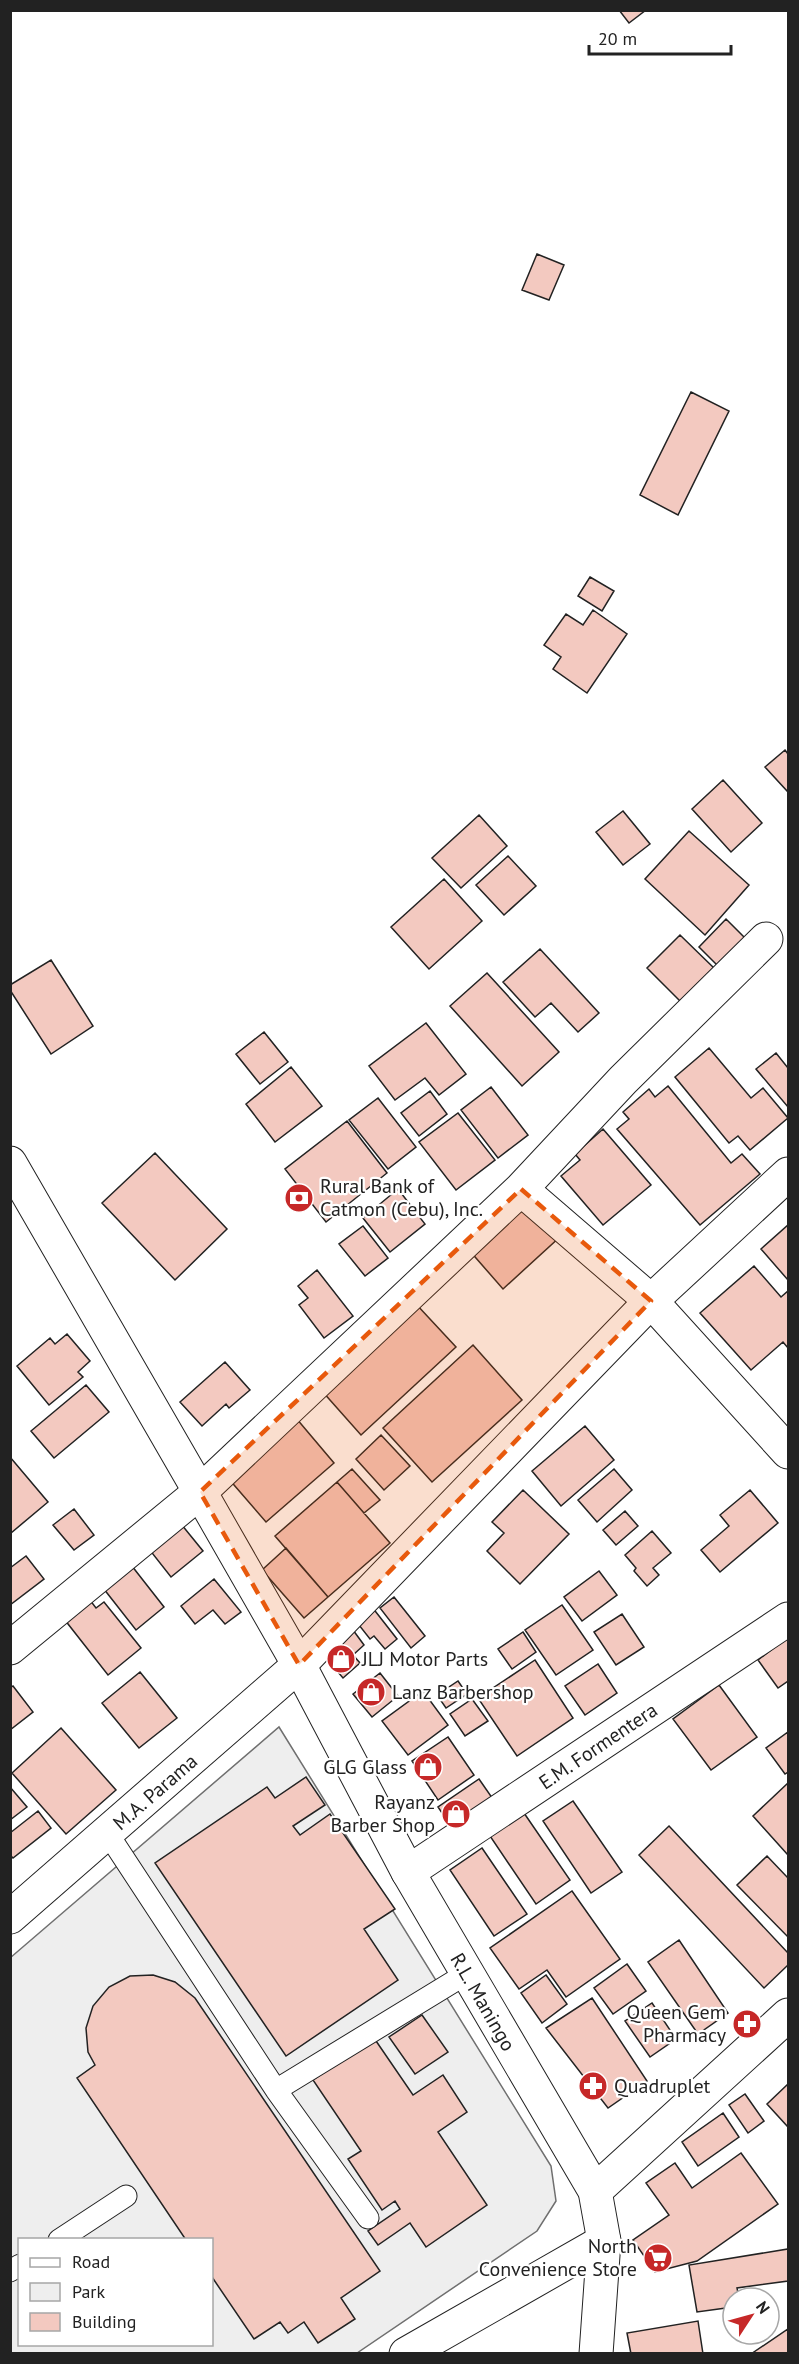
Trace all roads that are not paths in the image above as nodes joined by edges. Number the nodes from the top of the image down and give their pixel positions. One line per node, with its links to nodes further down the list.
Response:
1 (766, 939): 4 (street)
2 (10, 1163): 7 (street, R.L. Maningo)
3 (789, 1174): 5 (street, M.A. Parama)
4 (521, 1189): 5 (street); 7 (street)
5 (651, 1301): 6 (street); 10 (street, M.A. Parama)
6 (789, 1452)
7 (200, 1492): 9 (street); 10 (street, R.L. Maningo)
8 (789, 1619): 12 (street, E.M. Formentera)
9 (10, 1648)
10 (299, 1665): 11 (street, M.A. Parama); 12 (street, R.L. Maningo)
11 (108, 1834): 13 (street, M.A. Parama); 16 (lane)
12 (408, 1872): 14 (street, R.L. Maningo)
13 (10, 1917)
14 (466, 1974): 16 (lane); 17 (street, R.L. Maningo)
15 (789, 2015): 17 (street)
16 (276, 2090): 19 (lane)
17 (595, 2191): 21 (street, R.L. Maningo)
18 (126, 2196): 20 (lane)
19 (368, 2218)
20 (62, 2238)
21 (604, 2241): 22 (street); 23 (street, R.L. Maningo)
22 (406, 2354)
23 (596, 2354)

